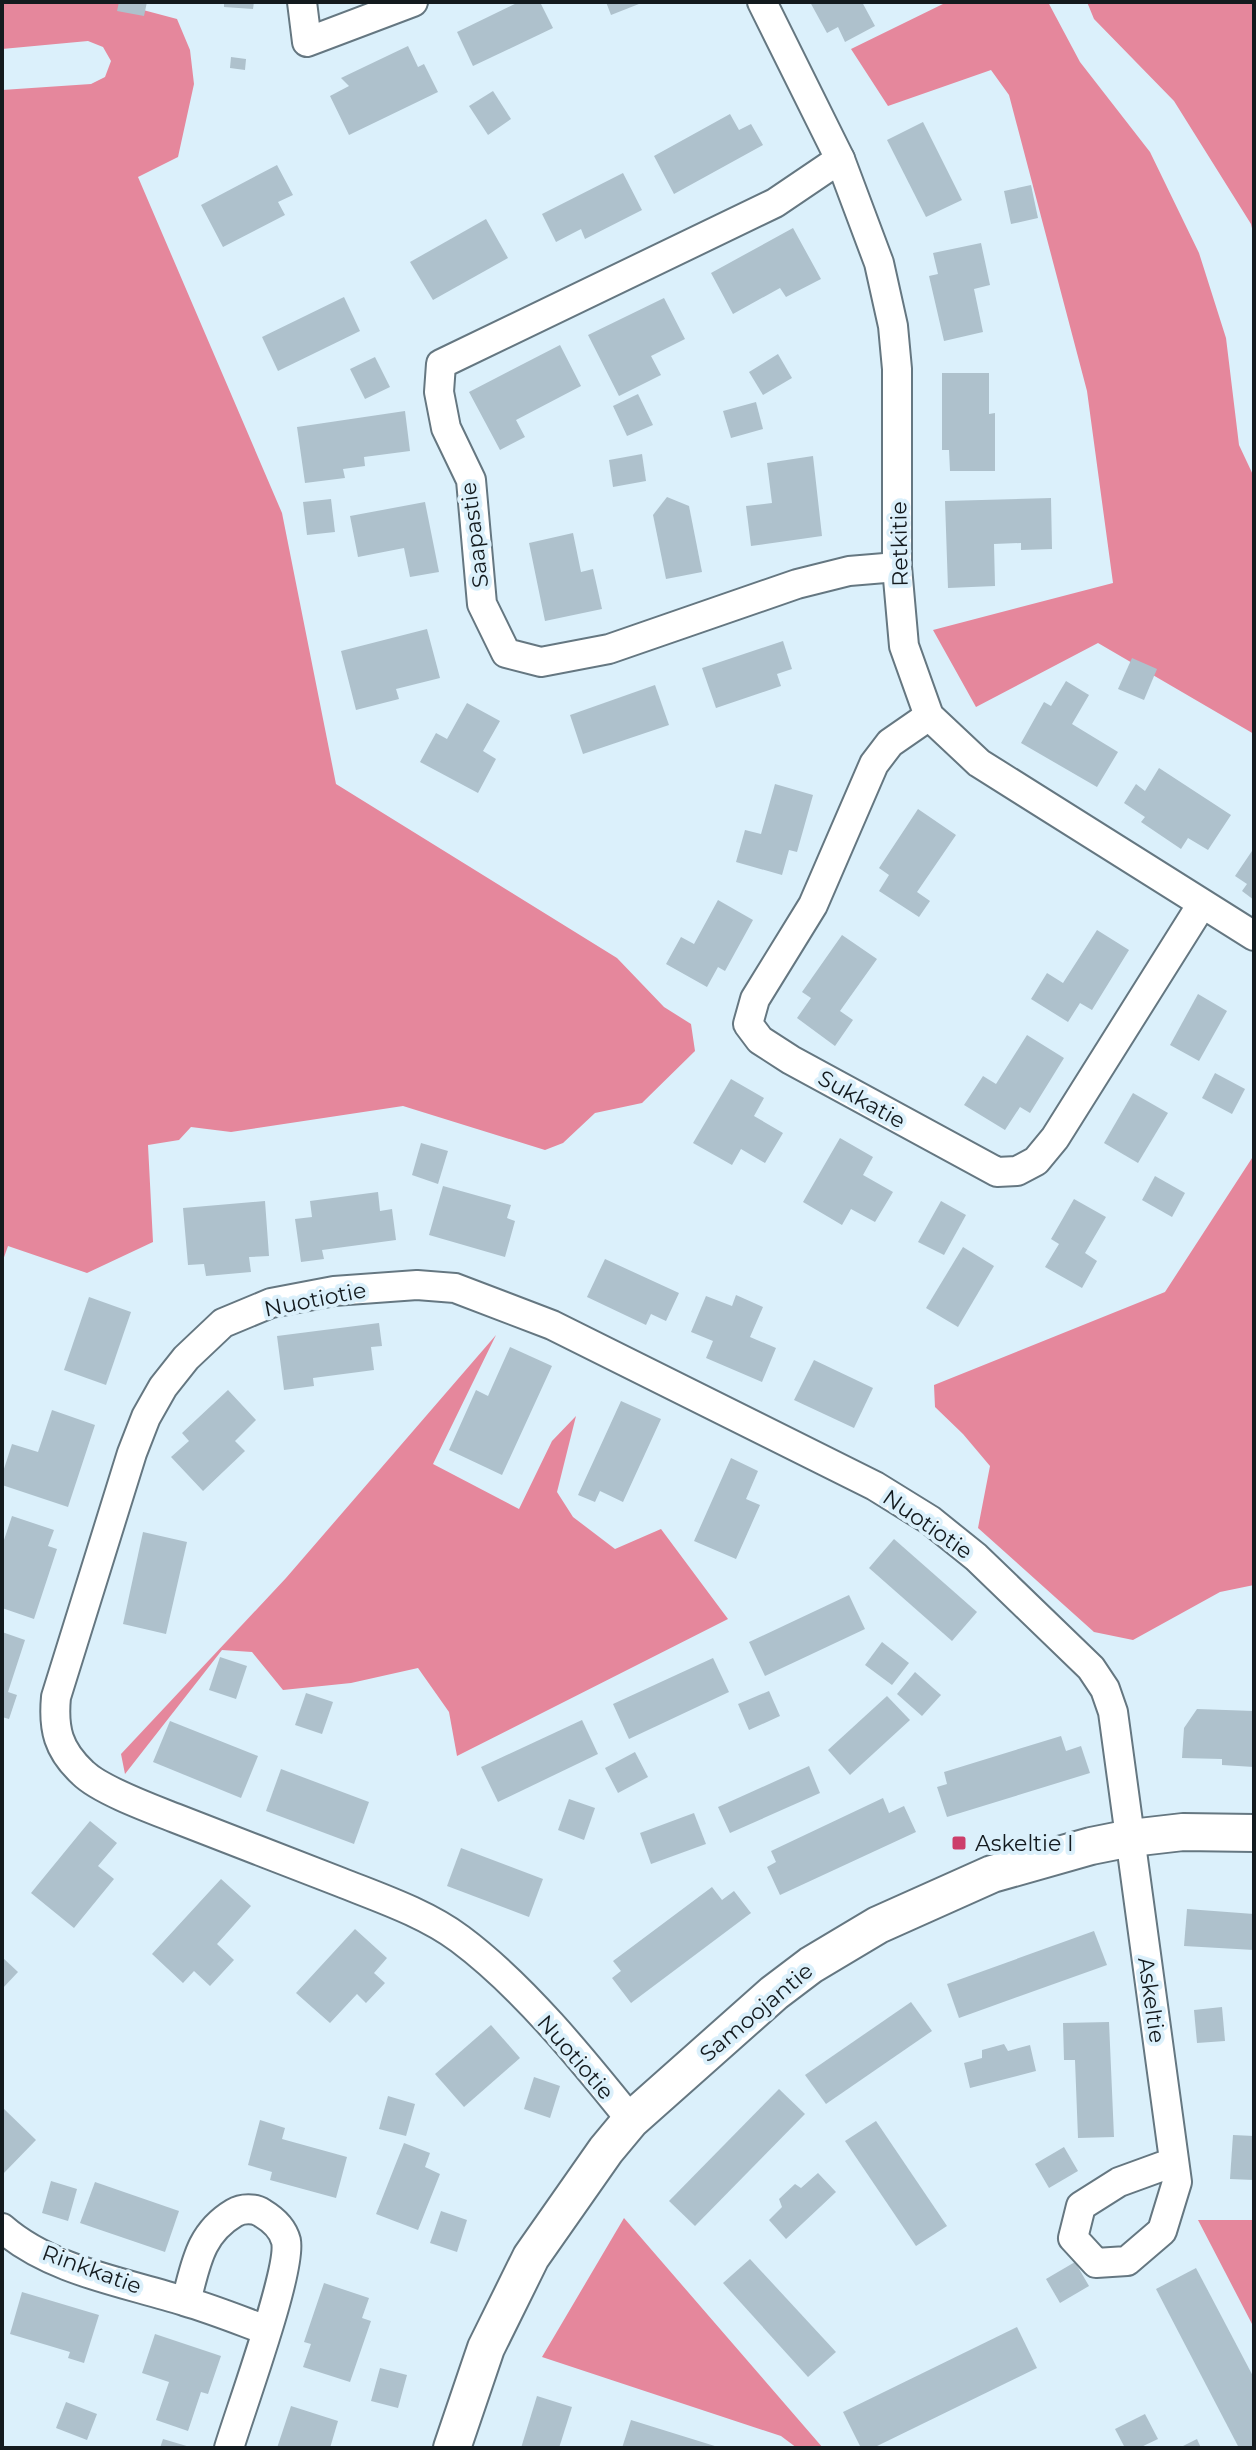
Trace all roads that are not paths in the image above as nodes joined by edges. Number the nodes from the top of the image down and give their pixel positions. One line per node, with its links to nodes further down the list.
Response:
1 (302, 2): 2 (street)
2 (413, 2)
3 (762, 2): 4 (street, Retkitie)
4 (840, 159): 5 (street, Retkitie); 5 (street, Saapastie)
5 (897, 567): 6 (street, Retkitie)
6 (929, 716): 7 (street, Retkitie); 7 (street, Sukkatie)
7 (1202, 904): 8 (street, Retkitie)
8 (1254, 936)
9 (1254, 1833): 10 (street, Samoojantie)
10 (1131, 1838): 11 (street, Samoojantie); 11 (street, Nuotiotie); 12 (street, Askeltie)
11 (631, 2120): 17 (street, Samoojantie)
12 (1174, 2162)
13 (2, 2228): 14 (street, Rinkkatie)
14 (186, 2301): 15 (street, Rinkkatie); 15 (street)
15 (266, 2330): 16 (street)
16 (229, 2448)
17 (452, 2448)

